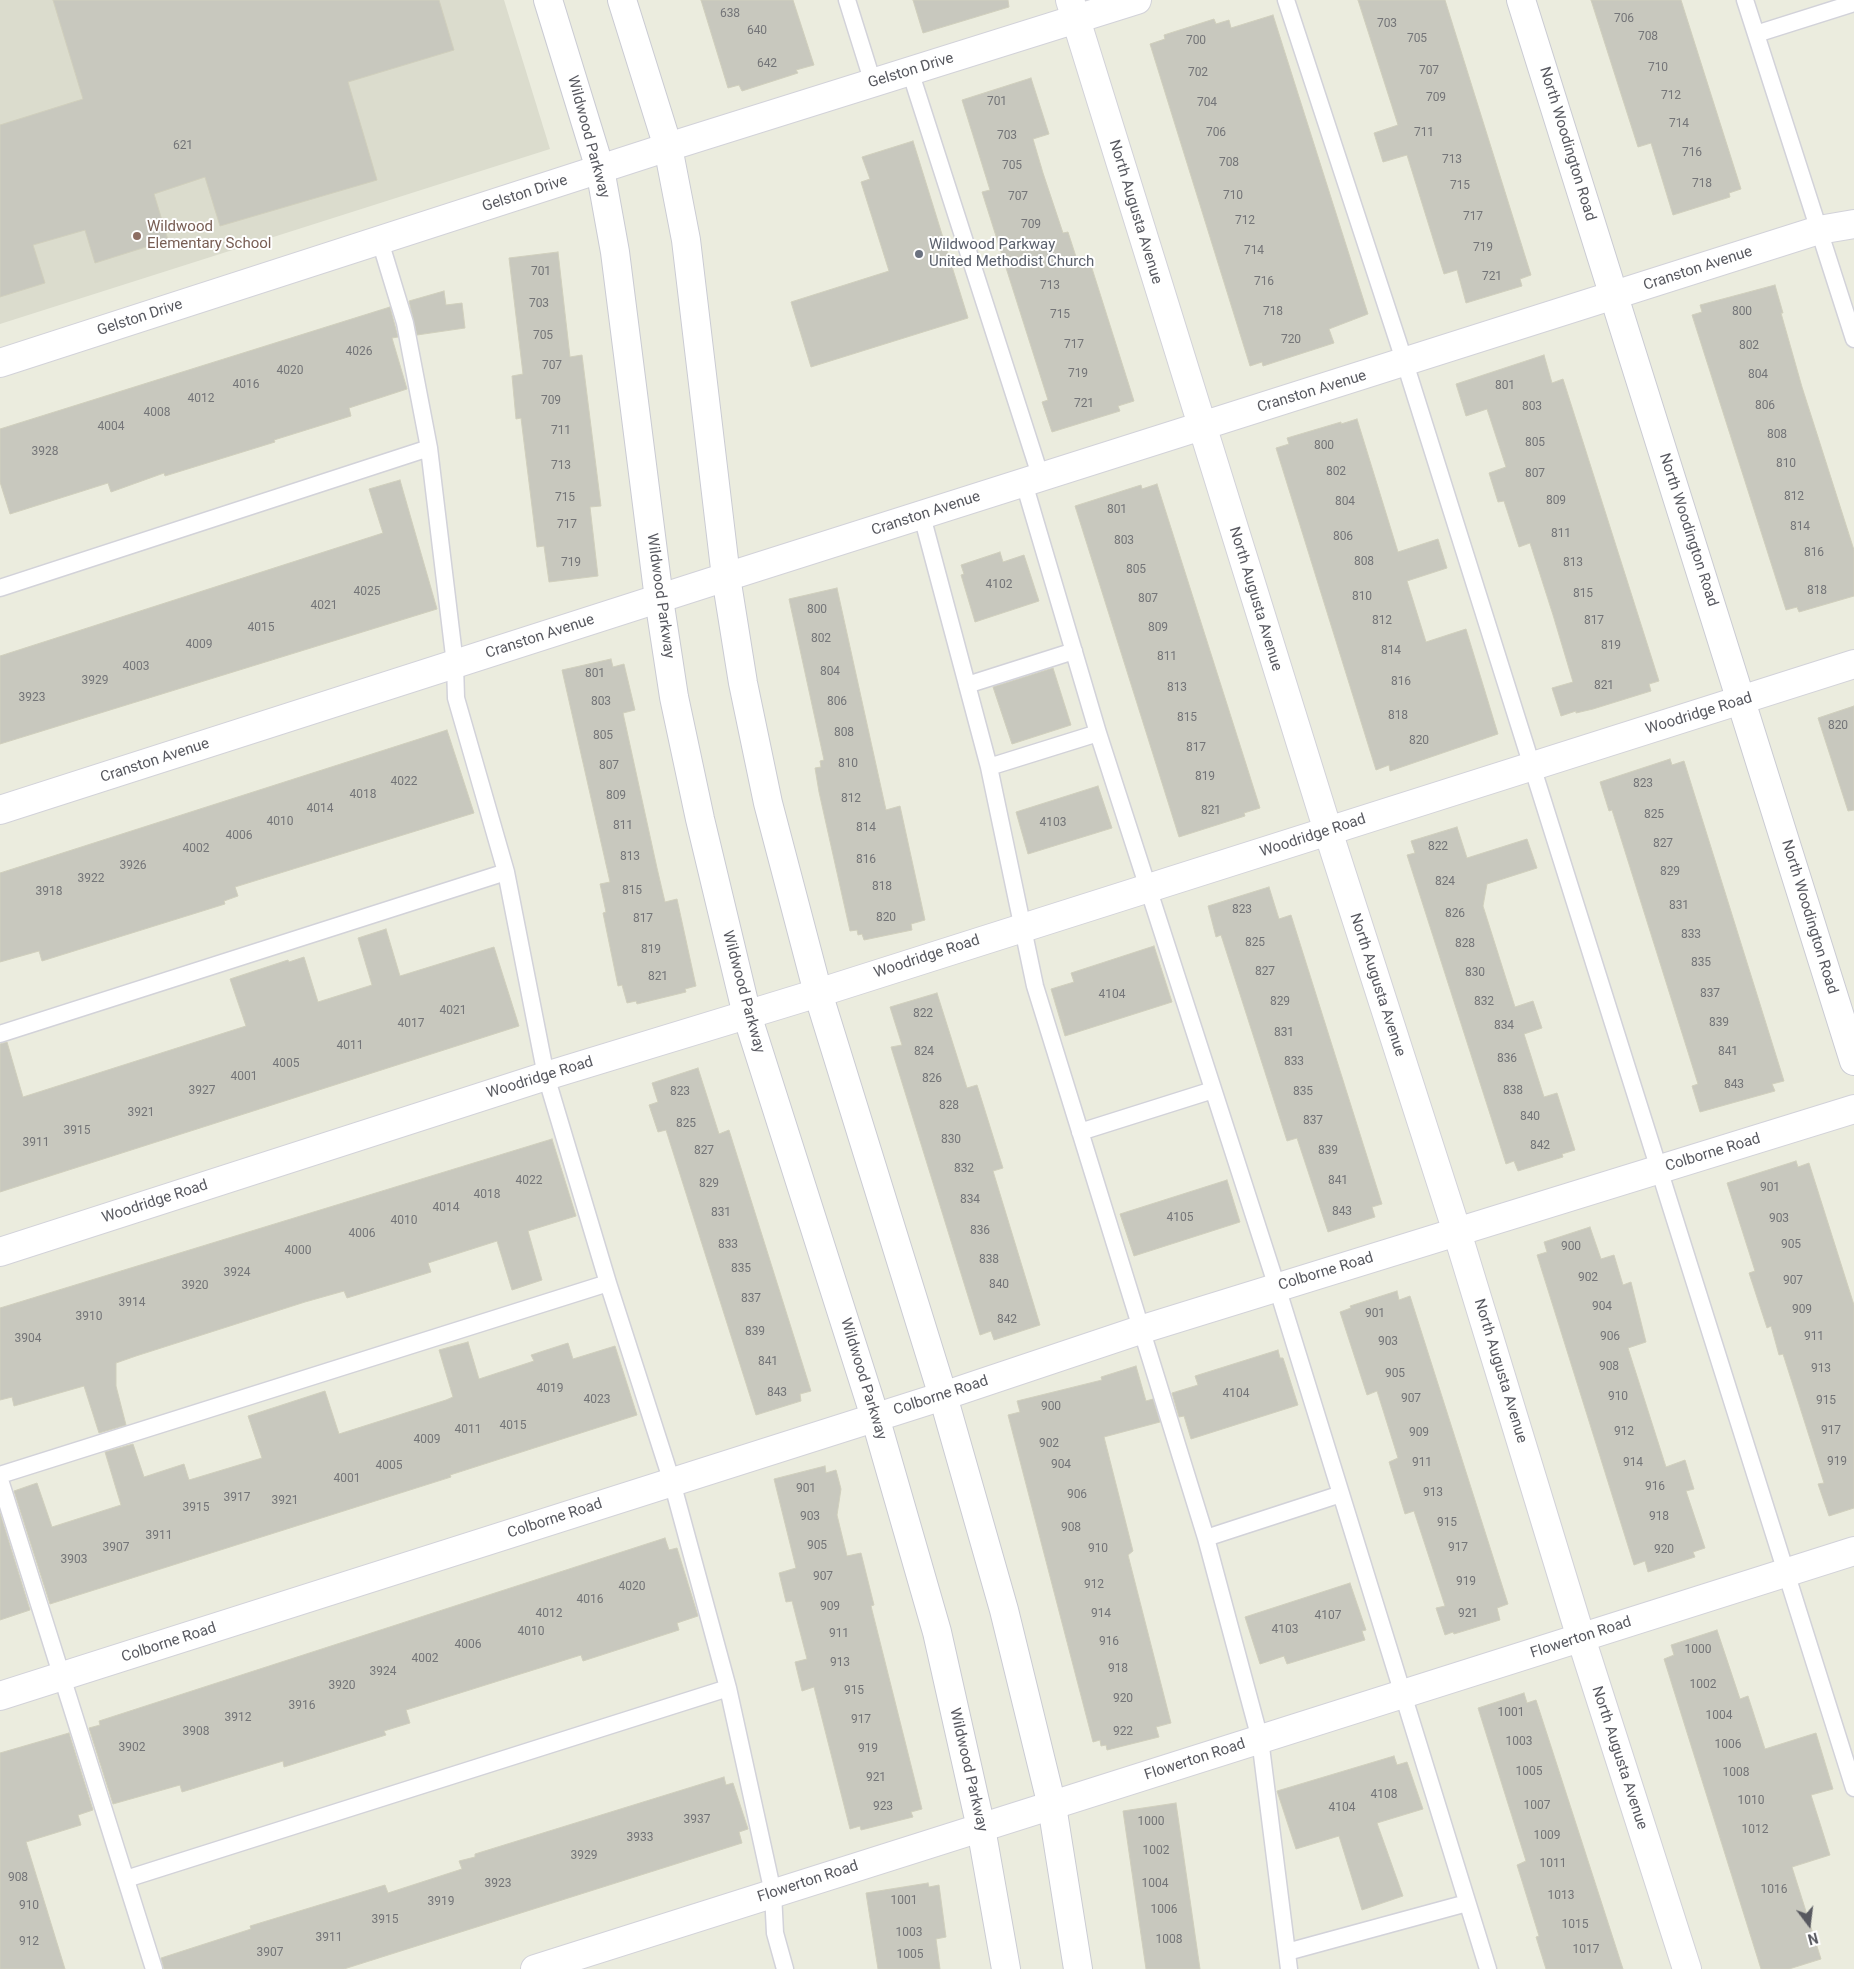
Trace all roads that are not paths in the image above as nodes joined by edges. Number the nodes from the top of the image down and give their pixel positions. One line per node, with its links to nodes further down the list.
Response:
1 (548, 0): 14 (street, Wildwood Parkway)
2 (622, 0): 13 (street)
3 (847, 0): 12 (lane)
4 (1137, 0): 9 (street, Gelston Drive)
5 (1286, 0): 21 (lane)
6 (1521, 0): 18 (street, North Woodington Road)
7 (1745, 0): 10 (lane)
8 (1854, 3): 10 (lane)
9 (1072, 10): 11 (street, Gelston Drive); 22 (street, North Augusta Avenue)
10 (1756, 34): 16 (lane)
11 (910, 71): 12 (street, Gelston Drive); 24 (lane)
12 (873, 83): 13 (street, Gelston Drive)
13 (668, 147): 14 (street, Gelston Drive); 26 (street)
14 (600, 169): 17 (street, Gelston Drive); 28 (street, Wildwood Parkway)
15 (1854, 224): 16 (street, Cranston Avenue)
16 (1819, 230): 18 (street, Cranston Avenue); 19 (lane)
17 (380, 241): 20 (street, Gelston Drive); 23 (lane)
18 (1614, 296): 21 (street, Cranston Avenue); 33 (street, North Woodington Road)
19 (1854, 339)
20 (0, 363)
21 (1405, 363): 22 (street, Cranston Avenue); 35 (lane)
22 (1202, 426): 24 (street, Cranston Avenue); 38 (street, North Augusta Avenue)
23 (429, 448): 27 (lane); 30 (lane)
24 (1033, 480): 25 (street, Cranston Avenue); 29 (lane)
25 (922, 516): 26 (street, Cranston Avenue); 32 (lane)
26 (726, 577): 28 (street, Cranston Avenue); 42 (street)
27 (0, 588)
28 (659, 599): 30 (street, Cranston Avenue); 43 (street, Wildwood Parkway)
29 (1074, 651): 32 (lane); 34 (lane)
30 (455, 664): 37 (street, Cranston Avenue); 39 (lane)
31 (1854, 664): 33 (street, Woodridge Road)
32 (967, 685): 36 (lane)
33 (1742, 701): 35 (street, Woodridge Road); 45 (street, North Woodington Road)
34 (1098, 733): 36 (lane); 40 (lane)
35 (1530, 765): 38 (street, Woodridge Road); 50 (lane)
36 (989, 767): 41 (lane)
37 (0, 810)
38 (1328, 832): 40 (street, Woodridge Road); 51 (street, North Augusta Avenue)
39 (506, 872): 44 (lane); 46 (lane)
40 (1148, 887): 41 (street, Woodridge Road); 47 (lane)
41 (1024, 926): 42 (street, Woodridge Road); 49 (lane)
42 (818, 993): 43 (street, Woodridge Road); 56 (street)
43 (747, 1015): 46 (street, Woodridge Road); 57 (street, Wildwood Parkway)
44 (0, 1034)
45 (1854, 1061)
46 (546, 1076): 52 (street, Woodridge Road); 53 (lane)
47 (1213, 1090): 49 (lane); 54 (lane)
48 (1854, 1109): 50 (street, Colborne Road)
49 (1080, 1132): 55 (lane)
50 (1658, 1170): 51 (street, Colborne Road); 64 (lane)
51 (1458, 1232): 54 (street, Colborne Road); 65 (street, North Augusta Avenue)
52 (0, 1252)
53 (608, 1282): 58 (lane); 60 (lane)
54 (1277, 1287): 55 (street, Colborne Road); 61 (lane)
55 (1143, 1329): 56 (street, Colborne Road); 62 (lane)
56 (943, 1396): 57 (street, Colborne Road); 72 (street)
57 (876, 1417): 60 (street, Colborne Road); 73 (street, Wildwood Parkway)
58 (0, 1476)
59 (0, 1480): 66 (lane)
60 (672, 1482): 66 (street, Colborne Road); 67 (lane)
61 (1341, 1494): 62 (lane); 68 (lane)
62 (1206, 1538): 70 (lane)
63 (1854, 1551): 64 (street, Flowerton Road)
64 (1786, 1572): 65 (street, Flowerton Road); 71 (lane)
65 (1581, 1638): 68 (street, Flowerton Road); 85 (street, North Augusta Avenue)
66 (61, 1677): 69 (street, Colborne Road); 74 (lane)
67 (728, 1688): 74 (lane); 75 (lane)
68 (1402, 1694): 70 (street, Flowerton Road); 76 (lane)
69 (0, 1696)
70 (1260, 1739): 72 (street, Flowerton Road); 77 (lane)
71 (1854, 1788)
72 (1052, 1806): 73 (street, Flowerton Road); 82 (street)
73 (982, 1828): 75 (street, Flowerton Road); 81 (street, Wildwood Parkway)
74 (126, 1879): 78 (lane)
75 (773, 1893): 79 (street, Flowerton Road); 80 (lane)
76 (1468, 1903): 77 (lane); 84 (lane)
77 (1287, 1952): 83 (lane)
78 (154, 1969)
79 (535, 1969)
80 (785, 1969)
81 (1006, 1969)
82 (1078, 1969)
83 (1289, 1969)
84 (1488, 1969)
85 (1687, 1969)

